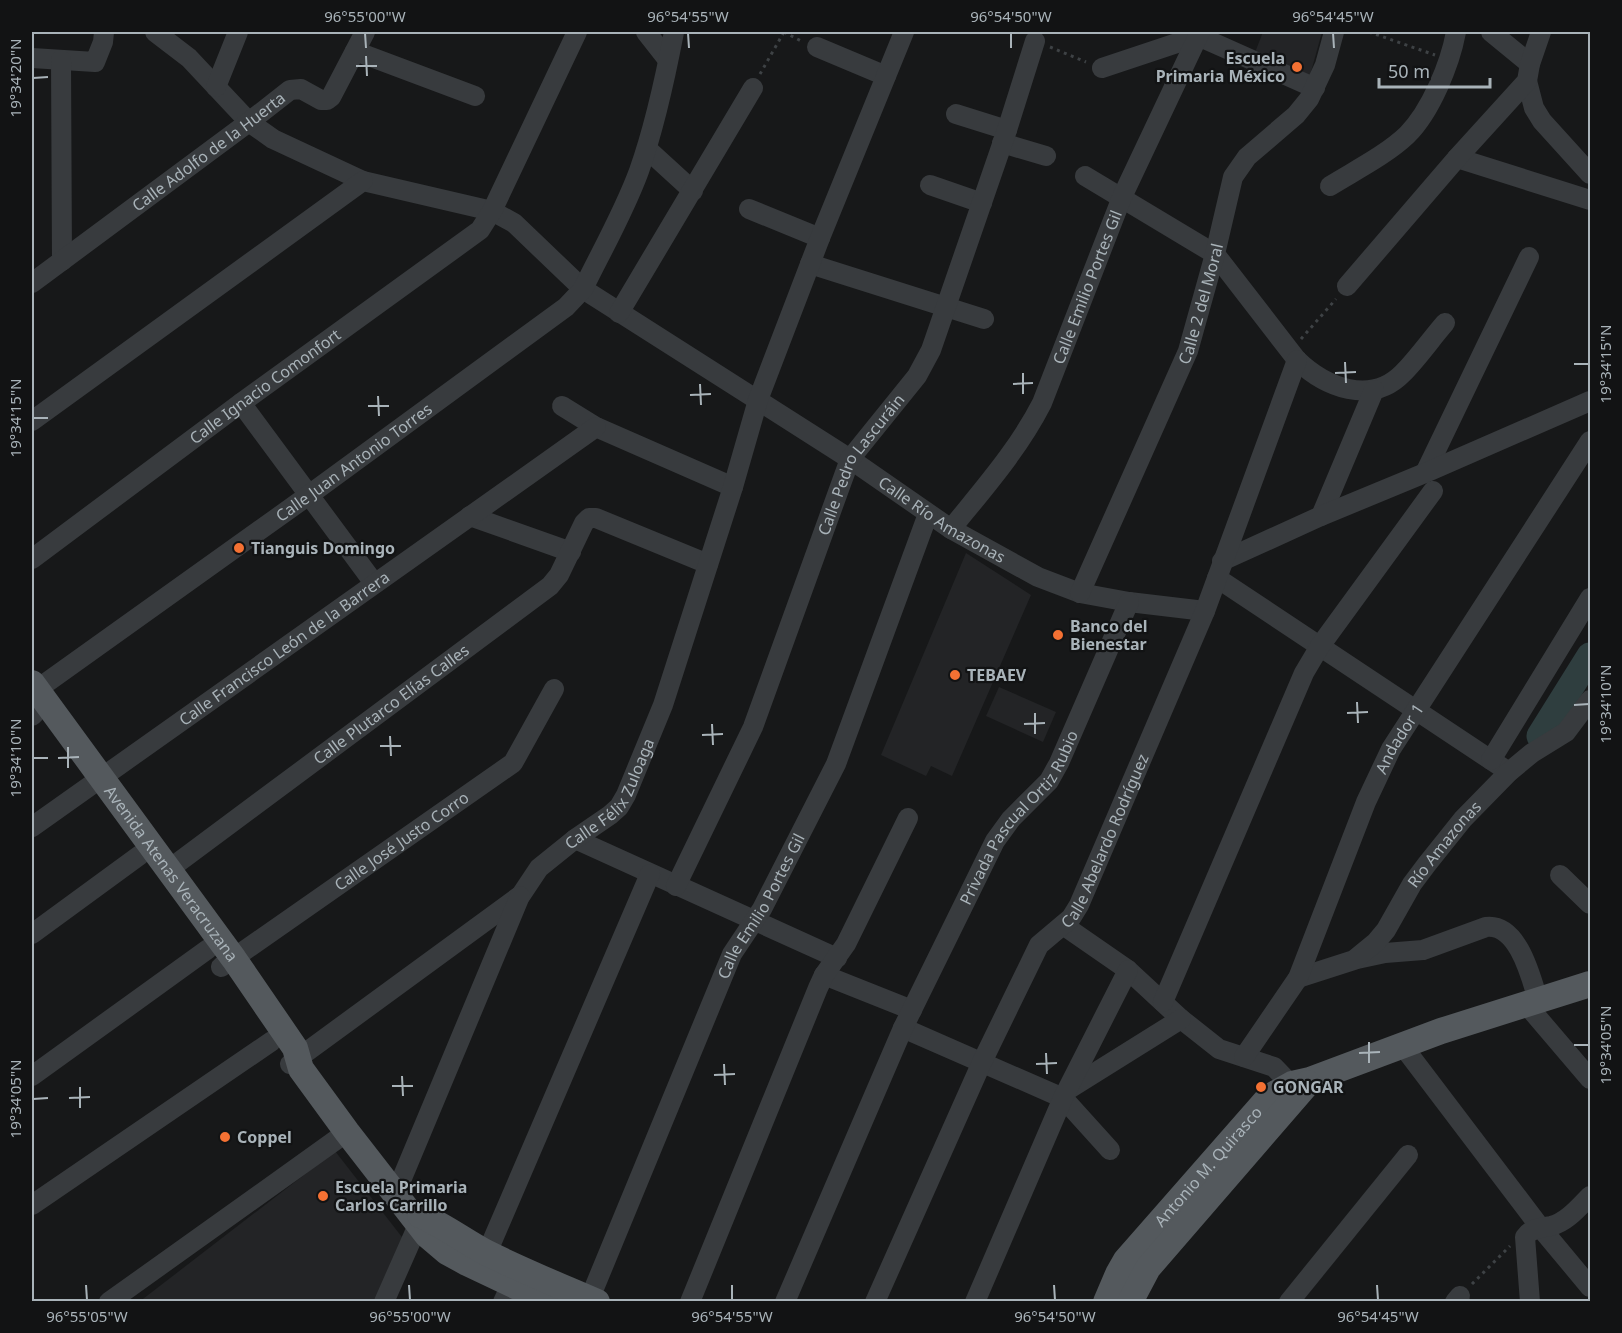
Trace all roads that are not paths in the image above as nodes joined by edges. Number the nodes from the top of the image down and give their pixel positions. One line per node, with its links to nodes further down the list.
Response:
1 (104, 32): 18 (street)
2 (155, 32): 23 (street, Calle Río Amazonas)
3 (238, 32): 23 (street)
4 (365, 32): 16 (street, Calle Adolfo de la Huerta)
5 (577, 32): 43 (street, Calle Ignacio Comonfort)
6 (646, 32): 19 (street)
7 (674, 32): 19 (street, Calle Juan Antonio Torres)
8 (904, 32): 22 (street, Calle Félix Zuloaga)
9 (1334, 32): 25 (street, Calle 2 del Moral)
10 (1456, 32): 37 (street)
11 (1491, 32): 21 (street)
12 (1541, 32): 21 (street)
13 (1199, 34): 20 (street); 25 (street); 39 (street, Calle Emilio Portes Gil)
14 (1035, 41): 29 (street, Calle Pedro Lascuráin)
15 (817, 47): 22 (street)
16 (355, 51): 26 (street); 28 (street, Calle Adolfo de la Huerta)
17 (32, 58): 18 (street)
18 (61, 60): 47 (street)
19 (668, 60): 30 (street, Calle Juan Antonio Torres)
20 (1102, 68)
21 (1529, 72): 32 (street); 33 (street)
22 (886, 76): 44 (street, Calle Félix Zuloaga)
23 (216, 87): 28 (street, Calle Río Amazonas)
24 (753, 88): 38 (street)
25 (1315, 88): 45 (street, Calle 2 del Moral)
26 (475, 96)
27 (956, 114): 29 (street)
28 (249, 122): 35 (street, Calle Río Amazonas); 47 (street, Calle Adolfo de la Huerta)
29 (1005, 136): 31 (street); 41 (street, Calle Pedro Lascuráin)
30 (646, 149): 38 (street); 51 (street, Calle Juan Antonio Torres)
31 (1046, 156)
32 (1457, 158): 40 (street); 50 (street)
33 (1590, 174)
34 (1085, 176): 39 (street)
35 (363, 181): 43 (street, Calle Río Amazonas); 62 (street)
36 (930, 185): 41 (street)
37 (1330, 186)
38 (693, 191): 53 (street)
39 (1122, 197): 45 (street); 72 (street, Calle Emilio Portes Gil)
40 (1590, 200)
41 (982, 203): 52 (street, Calle Pedro Lascuráin)
42 (749, 209): 44 (street)
43 (492, 211): 51 (street, Calle Río Amazonas); 60 (street, Calle Ignacio Comonfort)
44 (820, 238): 48 (street, Calle Félix Zuloaga)
45 (1215, 254): 56 (street); 78 (street, Calle 2 del Moral)
46 (1529, 257): 66 (street)
47 (62, 261): 49 (street, Calle Adolfo de la Huerta)
48 (810, 264): 52 (street); 58 (street, Calle Félix Zuloaga)
49 (32, 283)
50 (1347, 286)
51 (583, 289): 53 (street, Calle Río Amazonas); 68 (street, Calle Juan Antonio Torres)
52 (945, 307): 54 (street); 65 (street, Calle Pedro Lascuráin)
53 (619, 313): 58 (street, Calle Río Amazonas)
54 (984, 319)
55 (1445, 323): 57 (street)
56 (1293, 356): 57 (street); 76 (street, Calle Abelardo Rodríguez)
57 (1374, 390): 71 (street)
58 (758, 400): 65 (street, Calle Río Amazonas); 67 (street, Calle Félix Zuloaga)
59 (1590, 401): 66 (street)
60 (241, 403): 68 (street); 74 (street, Calle Ignacio Comonfort)
61 (562, 406): 63 (street)
62 (32, 421)
63 (596, 427): 67 (street); 70 (street, Calle Francisco León de la Barrera)
64 (1590, 441): 86 (street, Andador 1)
65 (850, 459): 69 (street, Calle Río Amazonas); 97 (street, Calle Pedro Lascuráin)
66 (1429, 482): 71 (street); 82 (street)
67 (733, 487): 75 (street, Calle Félix Zuloaga)
68 (309, 495): 77 (street); 85 (street, Calle Juan Antonio Torres)
69 (928, 514): 72 (street, Calle Río Amazonas); 100 (street, Calle Emilio Portes Gil)
70 (471, 516): 73 (street); 77 (street, Calle Francisco León de la Barrera)
71 (1321, 516): 76 (street)
72 (951, 529): 78 (street, Calle Río Amazonas)
73 (571, 552): 75 (street, Calle Plutarco Elías Calles); 94 (street, Calle Plutarco Elías Calles)
74 (32, 559)
75 (708, 564): 92 (street, Calle Félix Zuloaga)
76 (1220, 569): 81 (street, Calle Abelardo Rodríguez); 82 (street)
77 (374, 583): 89 (street, Calle Francisco León de la Barrera)
78 (1080, 593): 80 (street, Calle Río Amazonas)
79 (1590, 598): 87 (street)
80 (1129, 602): 81 (street, Calle Río Amazonas); 112 (street, Privada Pascual Ortiz Rubio)
81 (1205, 610): 101 (street, Calle Abelardo Rodríguez)
82 (1320, 646): 86 (street); 110 (street)
83 (554, 689): 104 (street, Calle José Justo Corro)
84 (1590, 700): 88 (street, Río Amazonas)
85 (33, 701): 89 (main road, Avenida Atenas Veracruzana)
86 (1415, 711): 87 (street); 108 (street, Andador 1)
87 (1491, 760): 88 (street)
88 (1509, 772): 105 (street, Río Amazonas)
89 (94, 781): 91 (street, Calle Francisco León de la Barrera); 93 (main road, Avenida Atenas Veracruzana); 94 (main road, Avenida Atenas Veracruzana)
90 (908, 819): 103 (street)
91 (32, 827)
92 (575, 839): 95 (street); 98 (street, Calle Félix Zuloaga)
93 (140, 855): 102 (street); 104 (main road, Avenida Atenas Veracruzana)
94 (168, 870): 104 (main road, Avenida Atenas Veracruzana)
95 (650, 874): 97 (street); 131 (street)
96 (1560, 875): 99 (street)
97 (676, 886): 100 (street)
98 (521, 896): 119 (street, Calle Félix Zuloaga); 129 (street)
99 (1590, 904)
100 (753, 922): 103 (street); 135 (street, Calle Emilio Portes Gil)
101 (1063, 925): 106 (street); 118 (street, Calle Abelardo Rodríguez)
102 (32, 934)
103 (837, 958): 107 (street)
104 (221, 959): 115 (main road, Avenida Atenas Veracruzana); 119 (main road, Avenida Atenas Veracruzana); 120 (street, Calle José Justo Corro)
105 (1354, 960): 108 (street, Río Amazonas); 111 (street)
106 (1128, 970): 110 (street); 123 (street)
107 (824, 975): 112 (street); 139 (street)
108 (1298, 978): 117 (street, Andador 1)
109 (1590, 984): 111 (main road, Antonio M. Quirasco)
110 (1163, 1002): 113 (street)
111 (1532, 1002): 116 (main road, Antonio M. Quirasco); 121 (street)
112 (912, 1010): 114 (street, Privada Pascual Ortiz Rubio)
113 (1181, 1019): 117 (street); 123 (street)
114 (903, 1028): 118 (street); 140 (street, Privada Pascual Ortiz Rubio)
115 (272, 1041): 119 (main road, Avenida Atenas Veracruzana); 128 (street)
116 (1402, 1045): 122 (main road, Antonio M. Quirasco); 130 (street)
117 (1244, 1057): 122 (street)
118 (982, 1062): 123 (street); 141 (street, Calle Abelardo Rodríguez)
119 (297, 1063): 124 (main road, Avenida Atenas Veracruzana)
120 (32, 1076)
121 (1590, 1079)
122 (1300, 1086): 134 (main road, Antonio M. Quirasco)
123 (1066, 1093): 125 (street); 142 (street)
124 (346, 1132): 129 (main road, Avenida Atenas Veracruzana); 136 (street)
125 (1110, 1150)
126 (1408, 1155): 143 (street)
127 (1590, 1196): 130 (street)
128 (32, 1205)
129 (410, 1211): 131 (main road, Avenida Atenas Veracruzana); 133 (main road, Avenida Atenas Veracruzana); 137 (street)
130 (1533, 1232): 132 (street); 144 (street)
131 (487, 1253): 135 (main road, Avenida Atenas Veracruzana)
132 (1590, 1287)
133 (507, 1293): 138 (main road, Avenida Atenas Veracruzana)
134 (1123, 1298)
135 (594, 1300)
136 (109, 1302)
137 (384, 1302)
138 (549, 1302)
139 (690, 1302)
140 (784, 1302)
141 (874, 1302)
142 (975, 1302)
143 (1289, 1302)
144 (1530, 1302)

